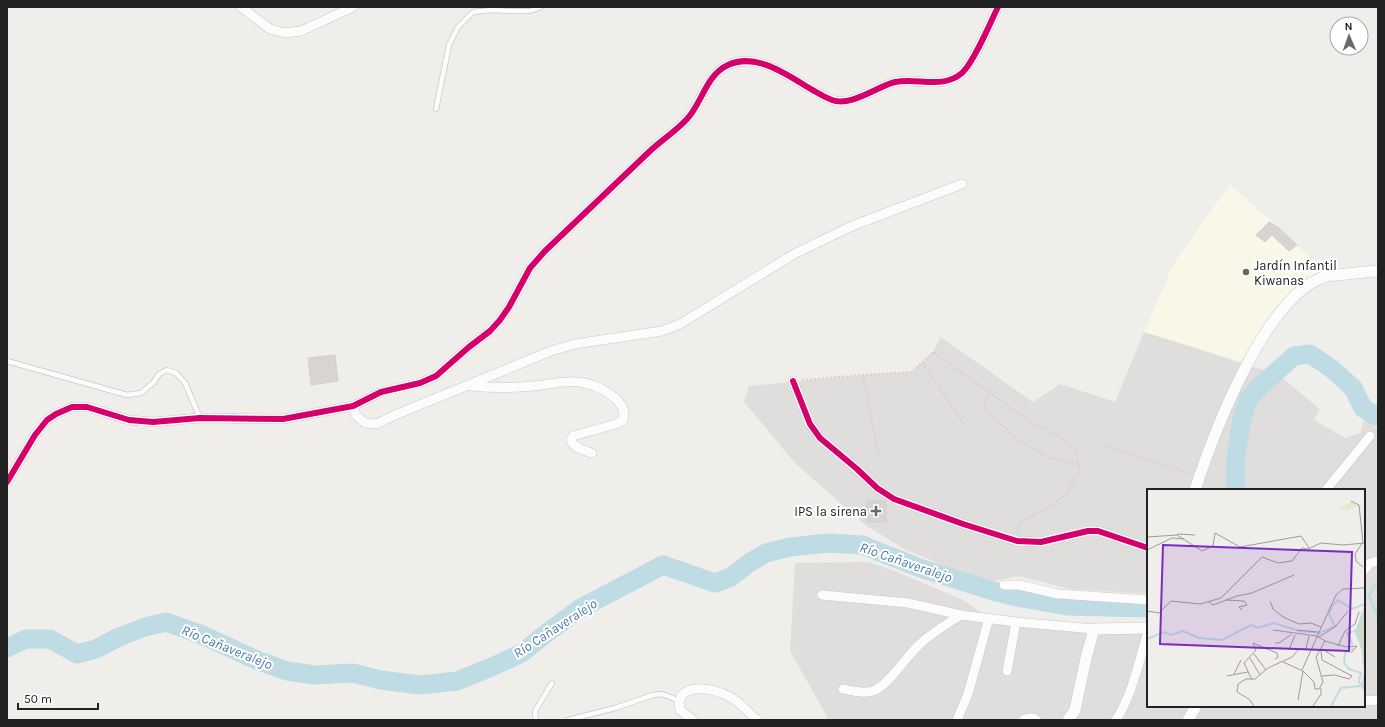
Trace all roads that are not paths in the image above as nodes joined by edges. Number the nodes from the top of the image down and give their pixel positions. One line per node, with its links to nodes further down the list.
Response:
1 (242, 7): 2 (street)
2 (353, 7)
3 (541, 7): 5 (lane)
4 (998, 7): 11 (street)
5 (436, 109)
6 (962, 184): 10 (street)
7 (1378, 271): 16 (street)
8 (7, 361): 12 (lane)
9 (793, 381): 18 (street)
10 (468, 386): 11 (street); 14 (street)
11 (353, 406): 12 (street)
12 (200, 418): 15 (street)
13 (1370, 436): 17 (street)
14 (592, 453)
15 (7, 482)
16 (1195, 489)
17 (1327, 489)
18 (1147, 548)
19 (1378, 561): 20 (street)
20 (1365, 569)
21 (1004, 585): 23 (street)
22 (822, 595): 24 (street)
23 (1147, 600)
24 (962, 615): 25 (street); 32 (street)
25 (989, 618): 26 (street); 41 (street)
26 (1016, 622): 27 (street); 30 (street)
27 (1094, 629): 28 (street); 44 (street)
28 (1147, 630)
29 (1147, 634): 45 (street)
30 (1007, 671)
31 (552, 683): 37 (lane)
32 (843, 689)
33 (1378, 700): 35 (street)
34 (679, 701): 38 (lane); 39 (street); 40 (street)
35 (1365, 701)
36 (1195, 707): 46 (street)
37 (536, 720)
38 (568, 720)
39 (692, 720)
40 (757, 720)
41 (957, 720)
42 (1025, 720): 43 (street)
43 (1035, 720)
44 (1068, 720)
45 (1116, 720)
46 (1188, 720)

